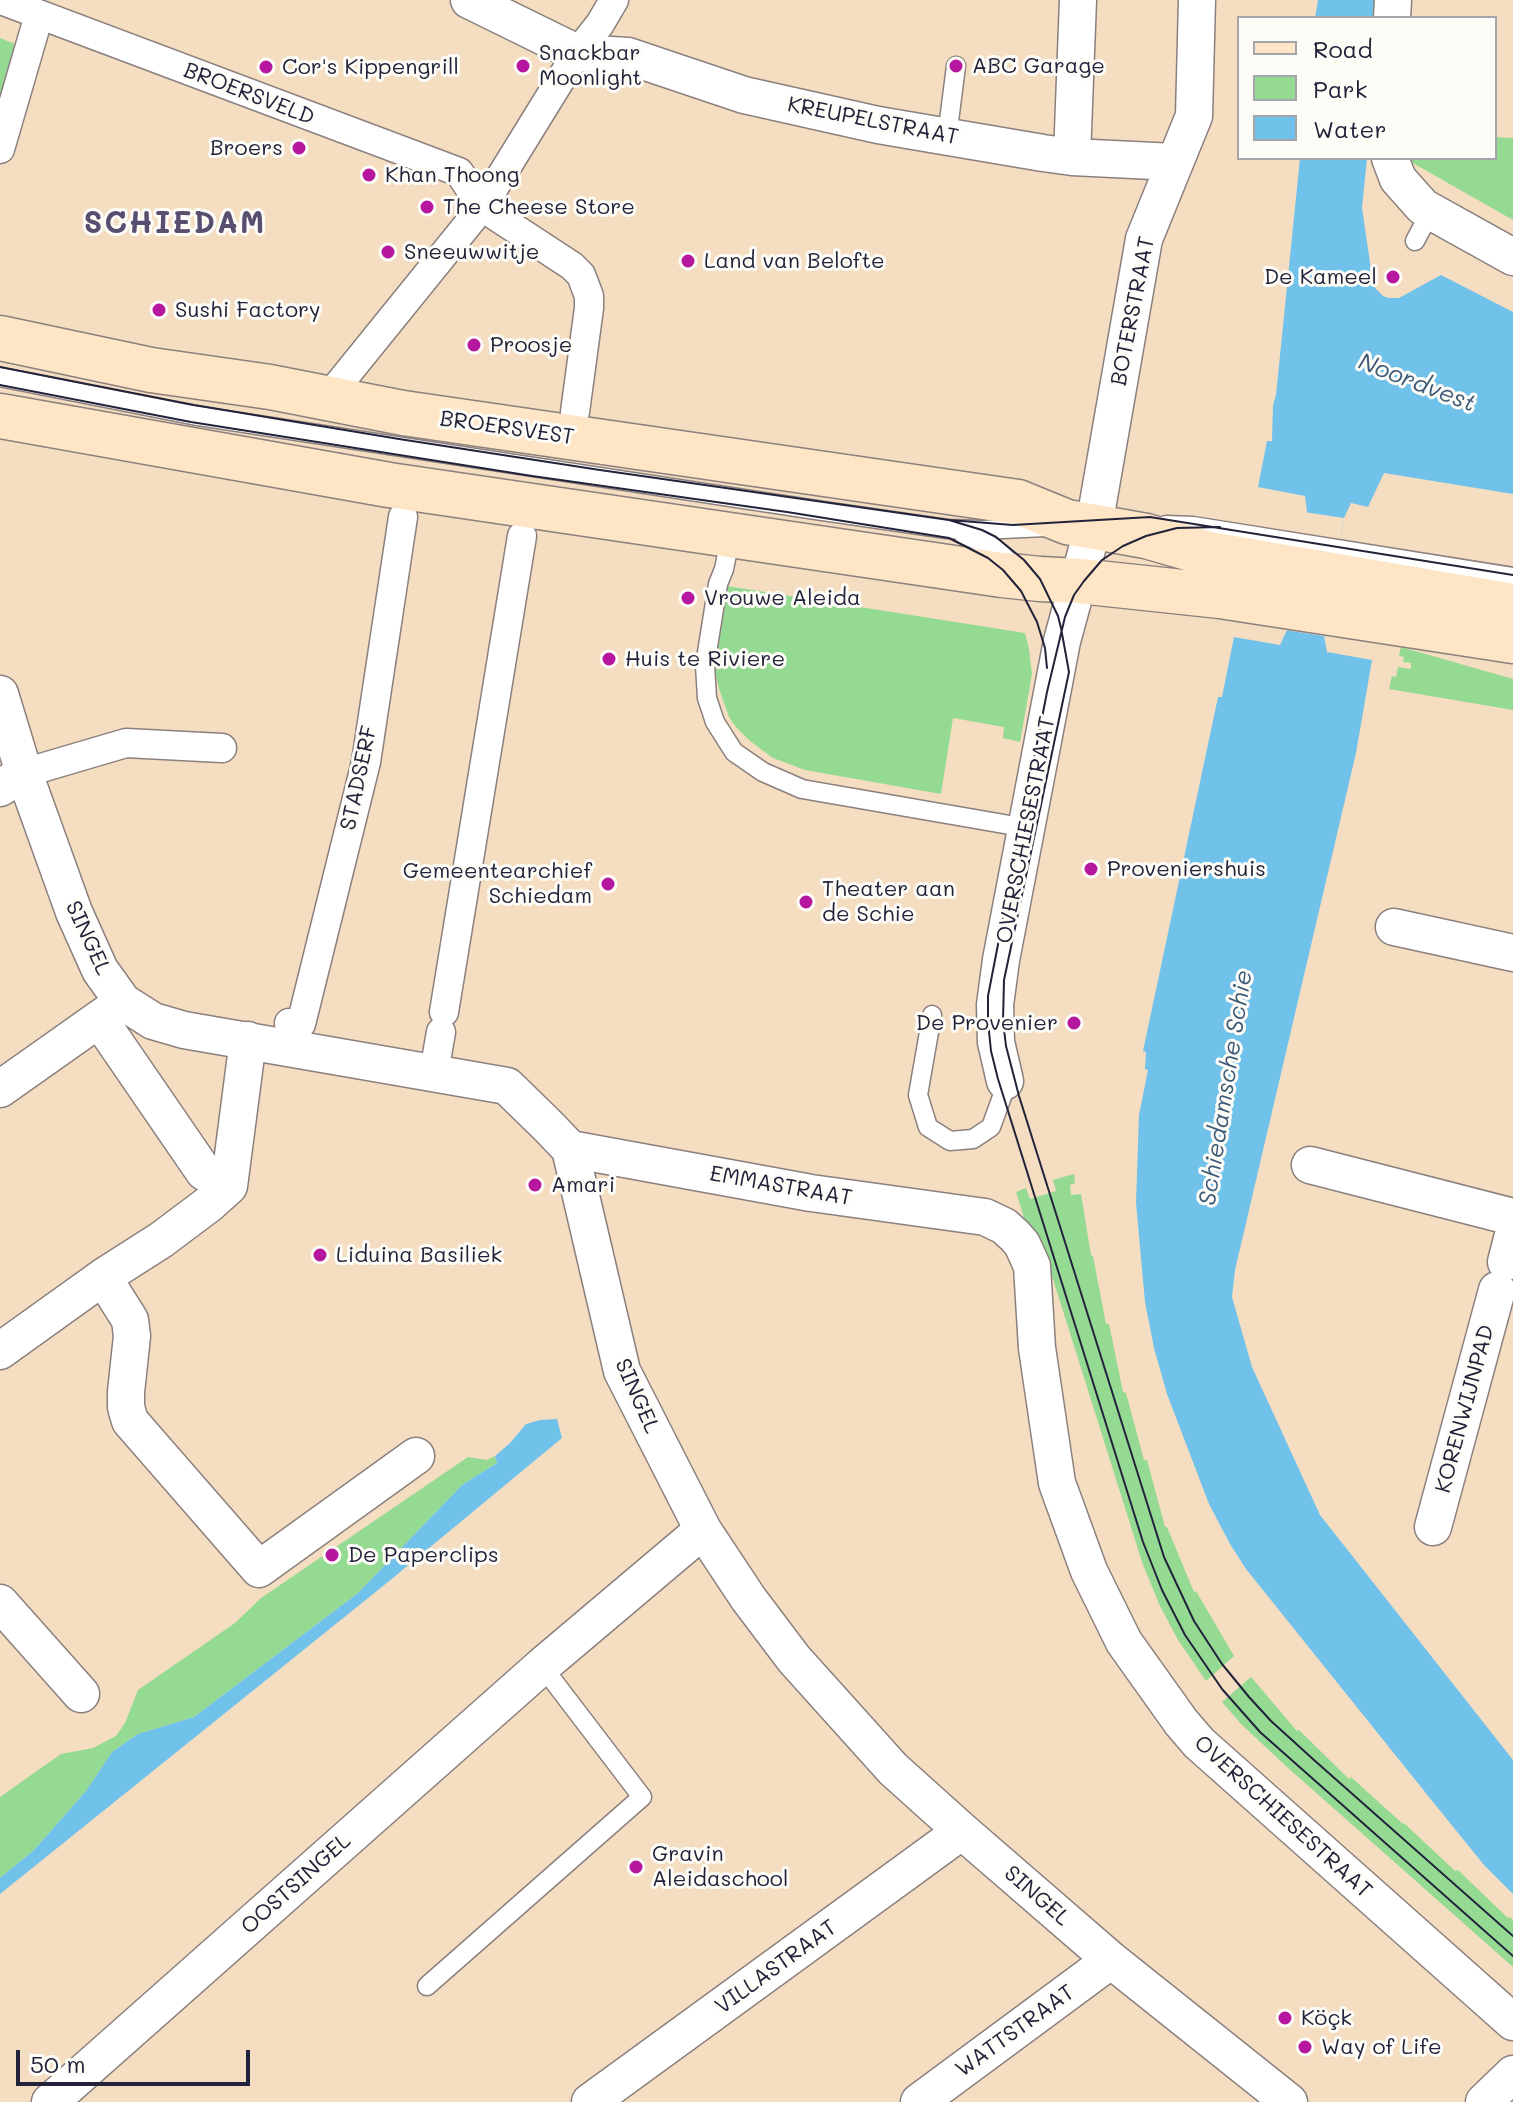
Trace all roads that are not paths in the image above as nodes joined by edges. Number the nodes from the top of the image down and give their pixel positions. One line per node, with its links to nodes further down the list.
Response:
1 (1, 0): 6 (street, BROERSVELD)
2 (469, 0): 7 (street)
3 (614, 0): 7 (street)
4 (1078, 0): 11 (street)
5 (1197, 0): 13 (street, BOTERSTRAAT)
6 (39, 15): 10 (street); 14 (street, BROERSVELD)
7 (577, 53): 9 (street, KREUPELSTRAAT); 14 (street)
8 (956, 66): 9 (lane)
9 (947, 137): 11 (street, KREUPELSTRAAT)
10 (0, 149)
11 (1072, 157): 13 (street, KREUPELSTRAAT)
12 (1391, 160): 15 (street)
13 (1174, 162): 21 (street, BOTERSTRAAT)
14 (482, 207): 18 (street); 19 (street)
15 (1513, 257)
16 (0, 338): 21 (main road, BROERSVEST)
17 (0, 377): 23 (lane, BROERSVEST)
18 (338, 385)
19 (575, 412)
20 (0, 416): 24 (main road)
21 (1097, 506): 23 (lane); 26 (main road, BROERSVEST); 29 (street, BOTERSTRAAT)
22 (403, 517): 40 (street, STADSERF)
23 (947, 529): 27 (lane)
24 (731, 535): 27 (main road); 35 (lane)
25 (522, 536): 41 (street)
26 (1314, 576): 28 (lane); 29 (main road); 30 (main road); 31 (main road)
27 (1026, 577): 29 (main road)
28 (1513, 577)
29 (1079, 581): 35 (street, OVERSCHIESESTRAAT)
30 (1513, 606)
31 (1513, 641)
32 (0, 694): 34 (street, SINGEL)
33 (222, 748): 34 (street)
34 (12, 781): 38 (street, SINGEL)
35 (1027, 828): 42 (street, OVERSCHIESESTRAAT)
36 (1394, 927): 37 (street)
37 (1513, 953)
38 (111, 1011): 40 (street, SINGEL); 43 (street); 46 (street, SINGEL)
39 (932, 1015): 42 (lane)
40 (272, 1032): 41 (street, SINGEL); 46 (street)
41 (434, 1072): 44 (street, SINGEL)
42 (1005, 1081)
43 (0, 1089)
44 (570, 1149): 48 (street, EMMASTRAAT); 54 (street, SINGEL)
45 (1310, 1165): 47 (street)
46 (229, 1186): 50 (street)
47 (1513, 1217)
48 (992, 1220): 61 (street, OVERSCHIESESTRAAT)
49 (1506, 1263): 53 (street, KORENWIJNPAD)
50 (103, 1277): 51 (street); 52 (street)
51 (0, 1351)
52 (416, 1456)
53 (1433, 1527)
54 (703, 1530): 56 (street, OOSTSINGEL); 58 (street, SINGEL)
55 (0, 1603): 57 (street)
56 (542, 1666): 60 (lane); 63 (street, OOSTSINGEL)
57 (81, 1694)
58 (962, 1831): 59 (street, SINGEL); 64 (street, VILLASTRAAT)
59 (1111, 1960): 65 (street, WATTSTRAAT); 66 (street, SINGEL)
60 (427, 1986)
61 (1513, 2022)
62 (1513, 2074): 67 (street)
63 (50, 2102)
64 (590, 2102)
65 (919, 2102)
66 (1289, 2102)
67 (1484, 2102)

